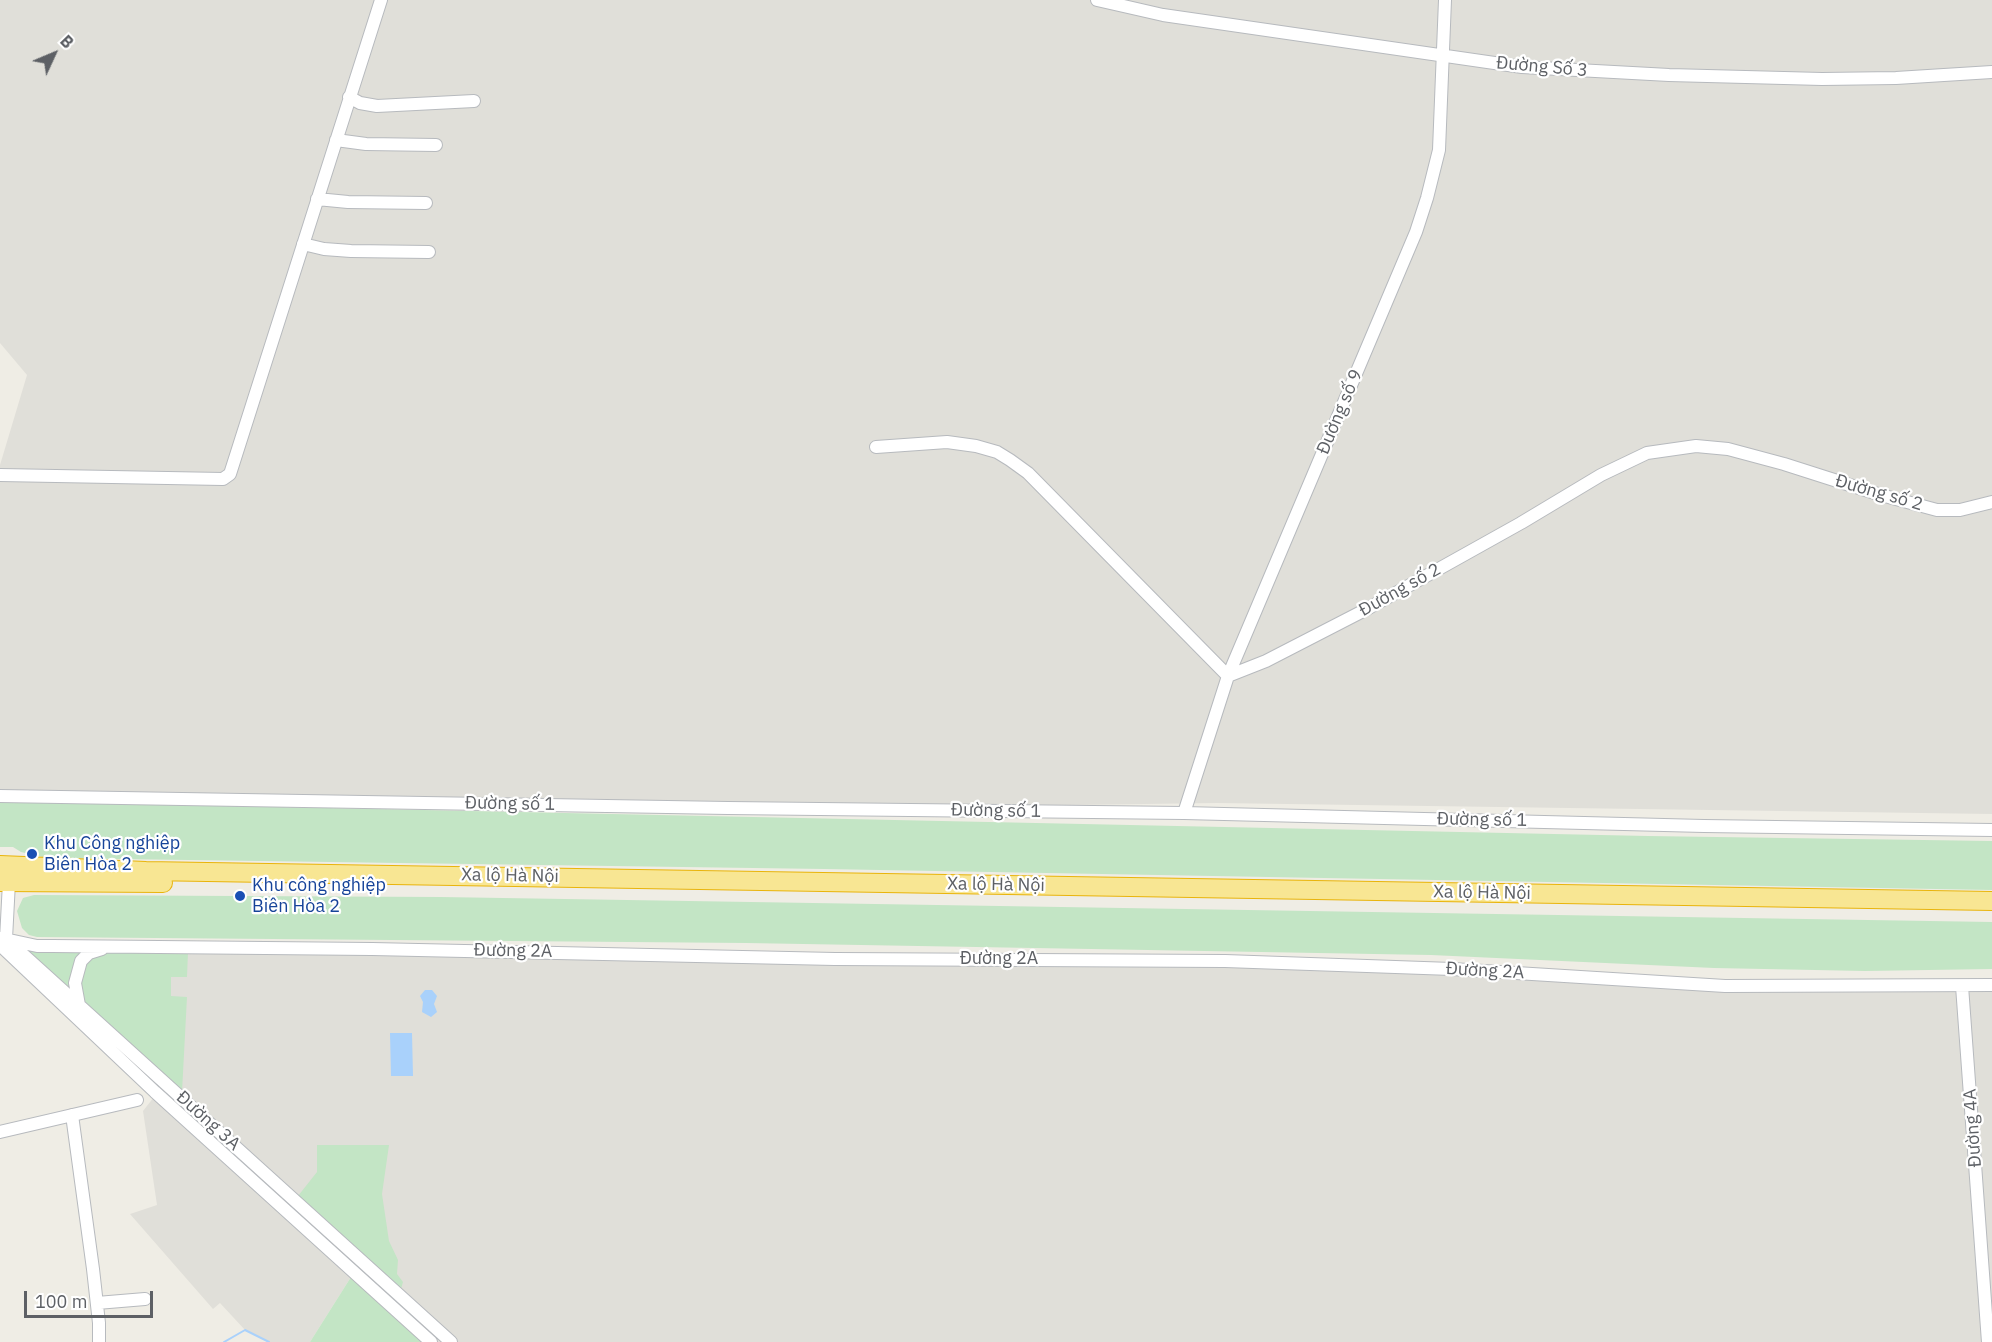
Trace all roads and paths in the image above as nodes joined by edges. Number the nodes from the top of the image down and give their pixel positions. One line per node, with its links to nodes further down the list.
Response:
1 (381, 0): 6 (street)
2 (1097, 0): 4 (street, Đường Số 3)
3 (1445, 0): 4 (street, Đường số 9)
4 (1443, 57): 5 (street, Đường Số 3); 17 (street, Đường số 9)
5 (1992, 72)
6 (349, 98): 7 (street); 8 (street)
7 (474, 101)
8 (336, 140): 9 (street); 10 (street)
9 (436, 145)
10 (317, 199): 11 (street); 12 (street)
11 (426, 203)
12 (303, 244): 13 (street); 15 (street)
13 (429, 252)
14 (876, 447): 17 (street)
15 (0, 475)
16 (1992, 502): 17 (street, Đường số 2)
17 (1228, 676): 19 (street, Đường số 9)
18 (0, 796): 19 (street, Đường số 1)
19 (1184, 813): 20 (street, Đường số 1)
20 (1992, 830)
21 (0, 865): 23 (highway, Xa lộ Hà Nội)
22 (4, 882): 24 (highway, Xa lộ Hà Nội); 25 (street)
23 (1992, 901)
24 (1992, 914)
25 (2, 941): 26 (street, Đường 2A); 29 (street, Đường 3A); 34 (street, Đường 3A)
26 (111, 946): 28 (street, Đường 2A); 29 (street)
27 (1992, 985): 28 (street, Đường 2A)
28 (1962, 986): 40 (street, Đường 4A)
29 (79, 1005): 33 (street, Đường 3A)
30 (137, 1100): 31 (street)
31 (72, 1115): 32 (street); 36 (street)
32 (0, 1132)
33 (378, 1274): 34 (street); 39 (street, Đường 3A)
34 (368, 1285): 38 (street, Đường 3A)
35 (145, 1299): 36 (street)
36 (97, 1303): 37 (street)
37 (99, 1342)
38 (431, 1342)
39 (451, 1342)
40 (1988, 1342)

